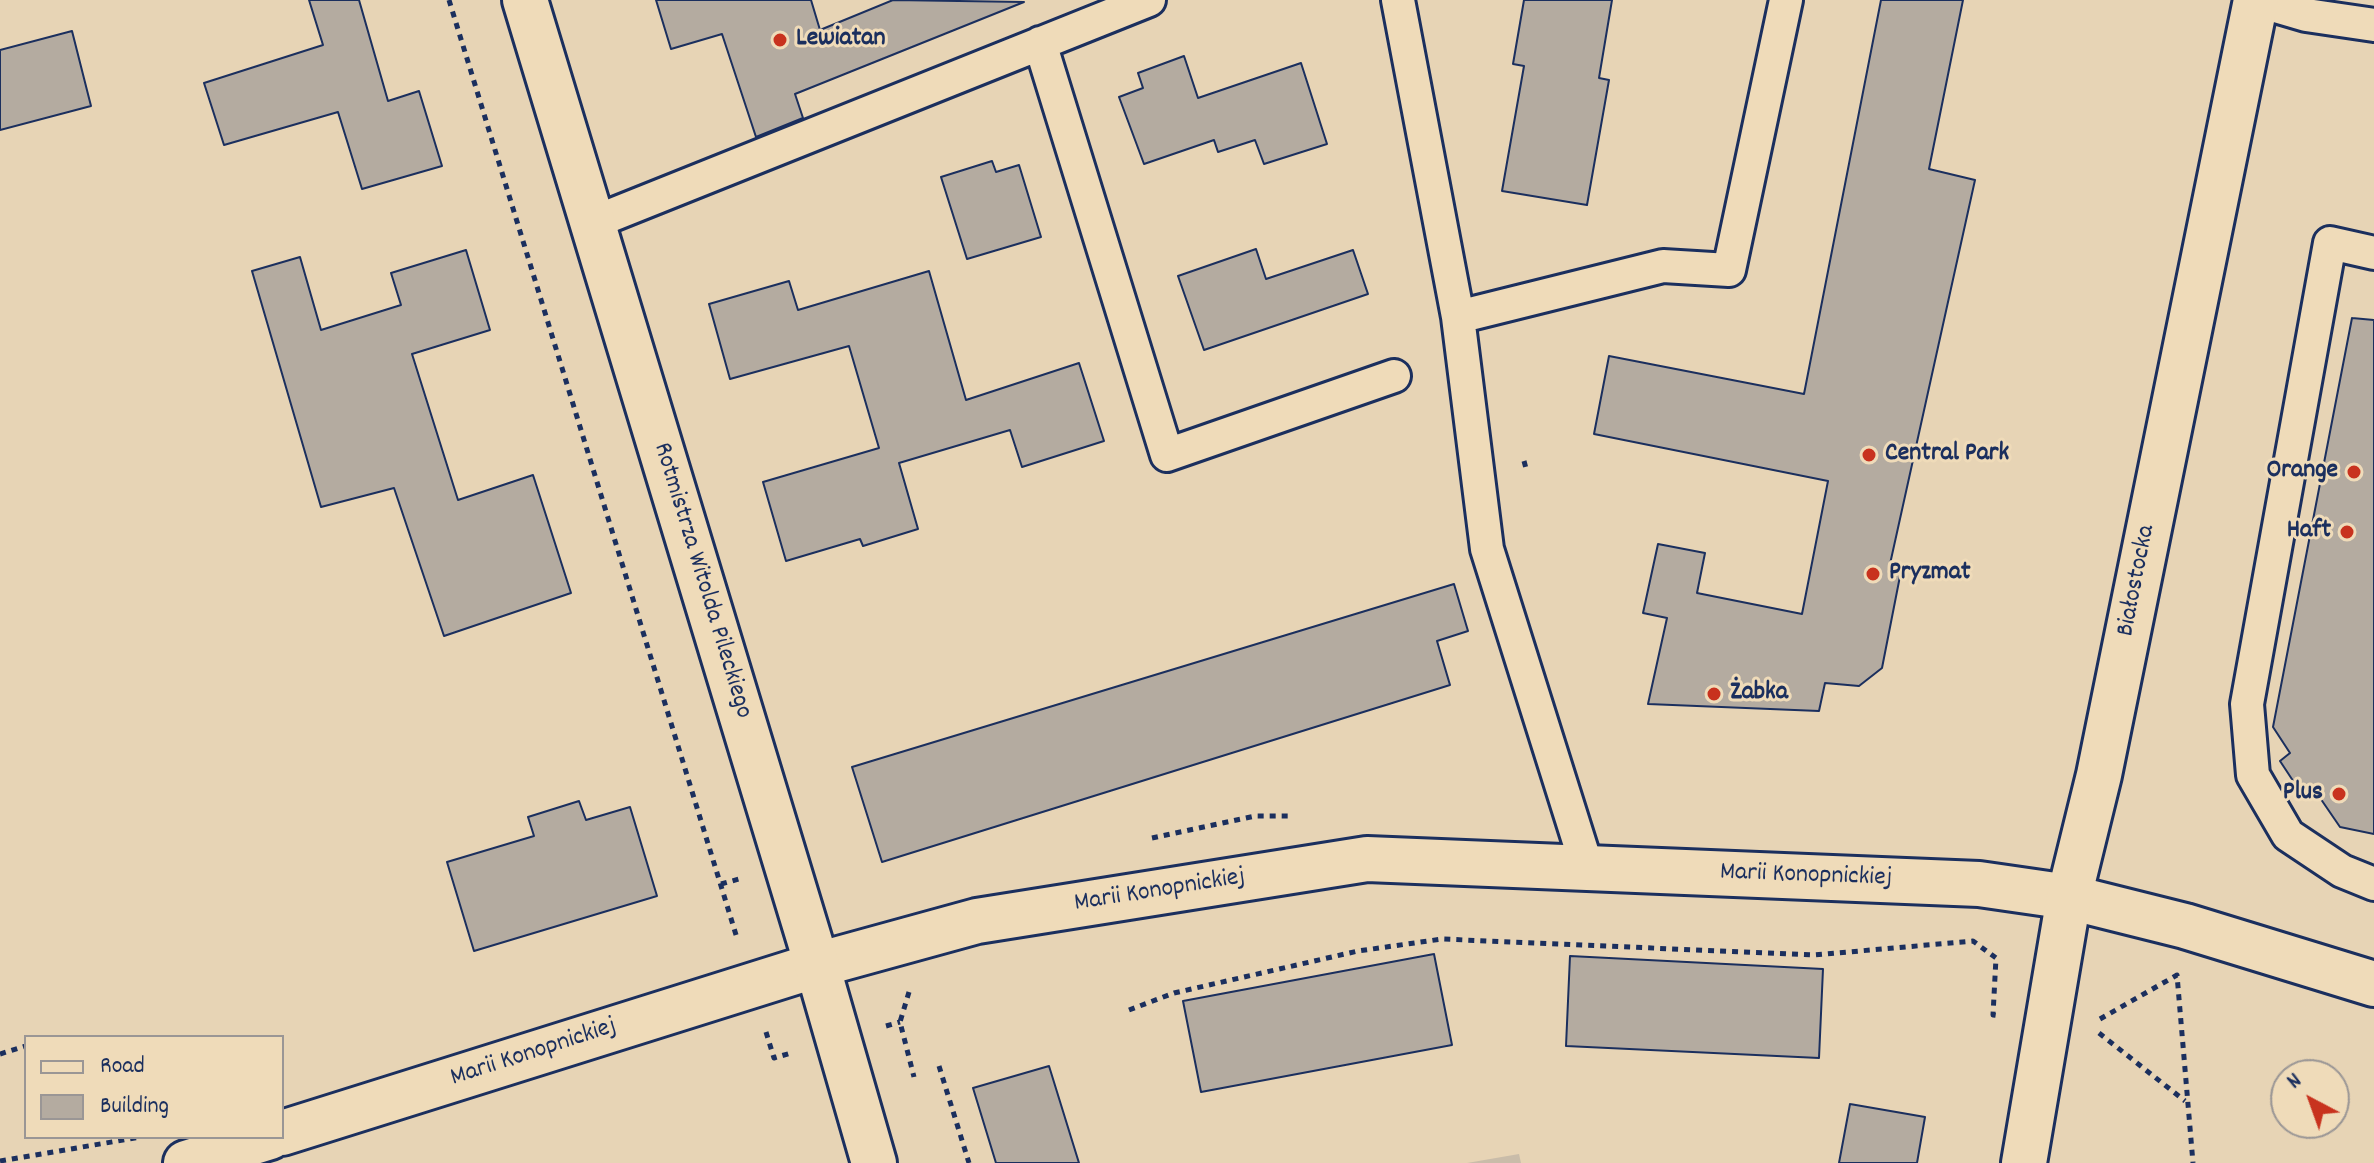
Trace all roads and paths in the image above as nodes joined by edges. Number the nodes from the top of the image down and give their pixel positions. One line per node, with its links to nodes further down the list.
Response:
1 (449, 0): 18 (path)
2 (525, 0): 9 (street, Rotmistrza Witolda Pileckiego)
3 (1149, 0): 8 (lane)
4 (1398, 0): 11 (lane)
5 (1786, 0): 11 (lane)
6 (2256, 0): 7 (lane); 15 (street, Białostocka)
7 (2374, 25)
8 (1040, 43): 9 (lane); 12 (lane)
9 (592, 223): 16 (street, Rotmistrza Witolda Pileckiego)
10 (2374, 253): 14 (lane)
11 (1458, 317): 13 (lane)
12 (1394, 376)
13 (1587, 867): 15 (street, Marii Konopnickiej); 16 (street, Marii Konopnickiej)
14 (2374, 884)
15 (2069, 897): 17 (street, Marii Konopnickiej); 35 (street, Białostocka)
16 (817, 965): 18 (street, Marii Konopnickiej); 33 (street, Rotmistrza Witolda Pileckiego)
17 (2374, 984)
18 (752, 985): 24 (path); 28 (street, Marii Konopnickiej)
19 (1129, 1010): 20 (path)
20 (1993, 1015)
21 (900, 1022): 26 (path)
22 (24, 1047): 23 (path)
23 (0, 1054)
24 (774, 1058)
25 (939, 1066): 34 (path)
26 (914, 1077)
27 (2185, 1101): 27 (path); 36 (path)
28 (284, 1132)
29 (129, 1139): 31 (path)
30 (264, 1139): 32 (street)
31 (0, 1161)
32 (186, 1163)
33 (874, 1163)
34 (969, 1163)
35 (2024, 1163)
36 (2193, 1163)

